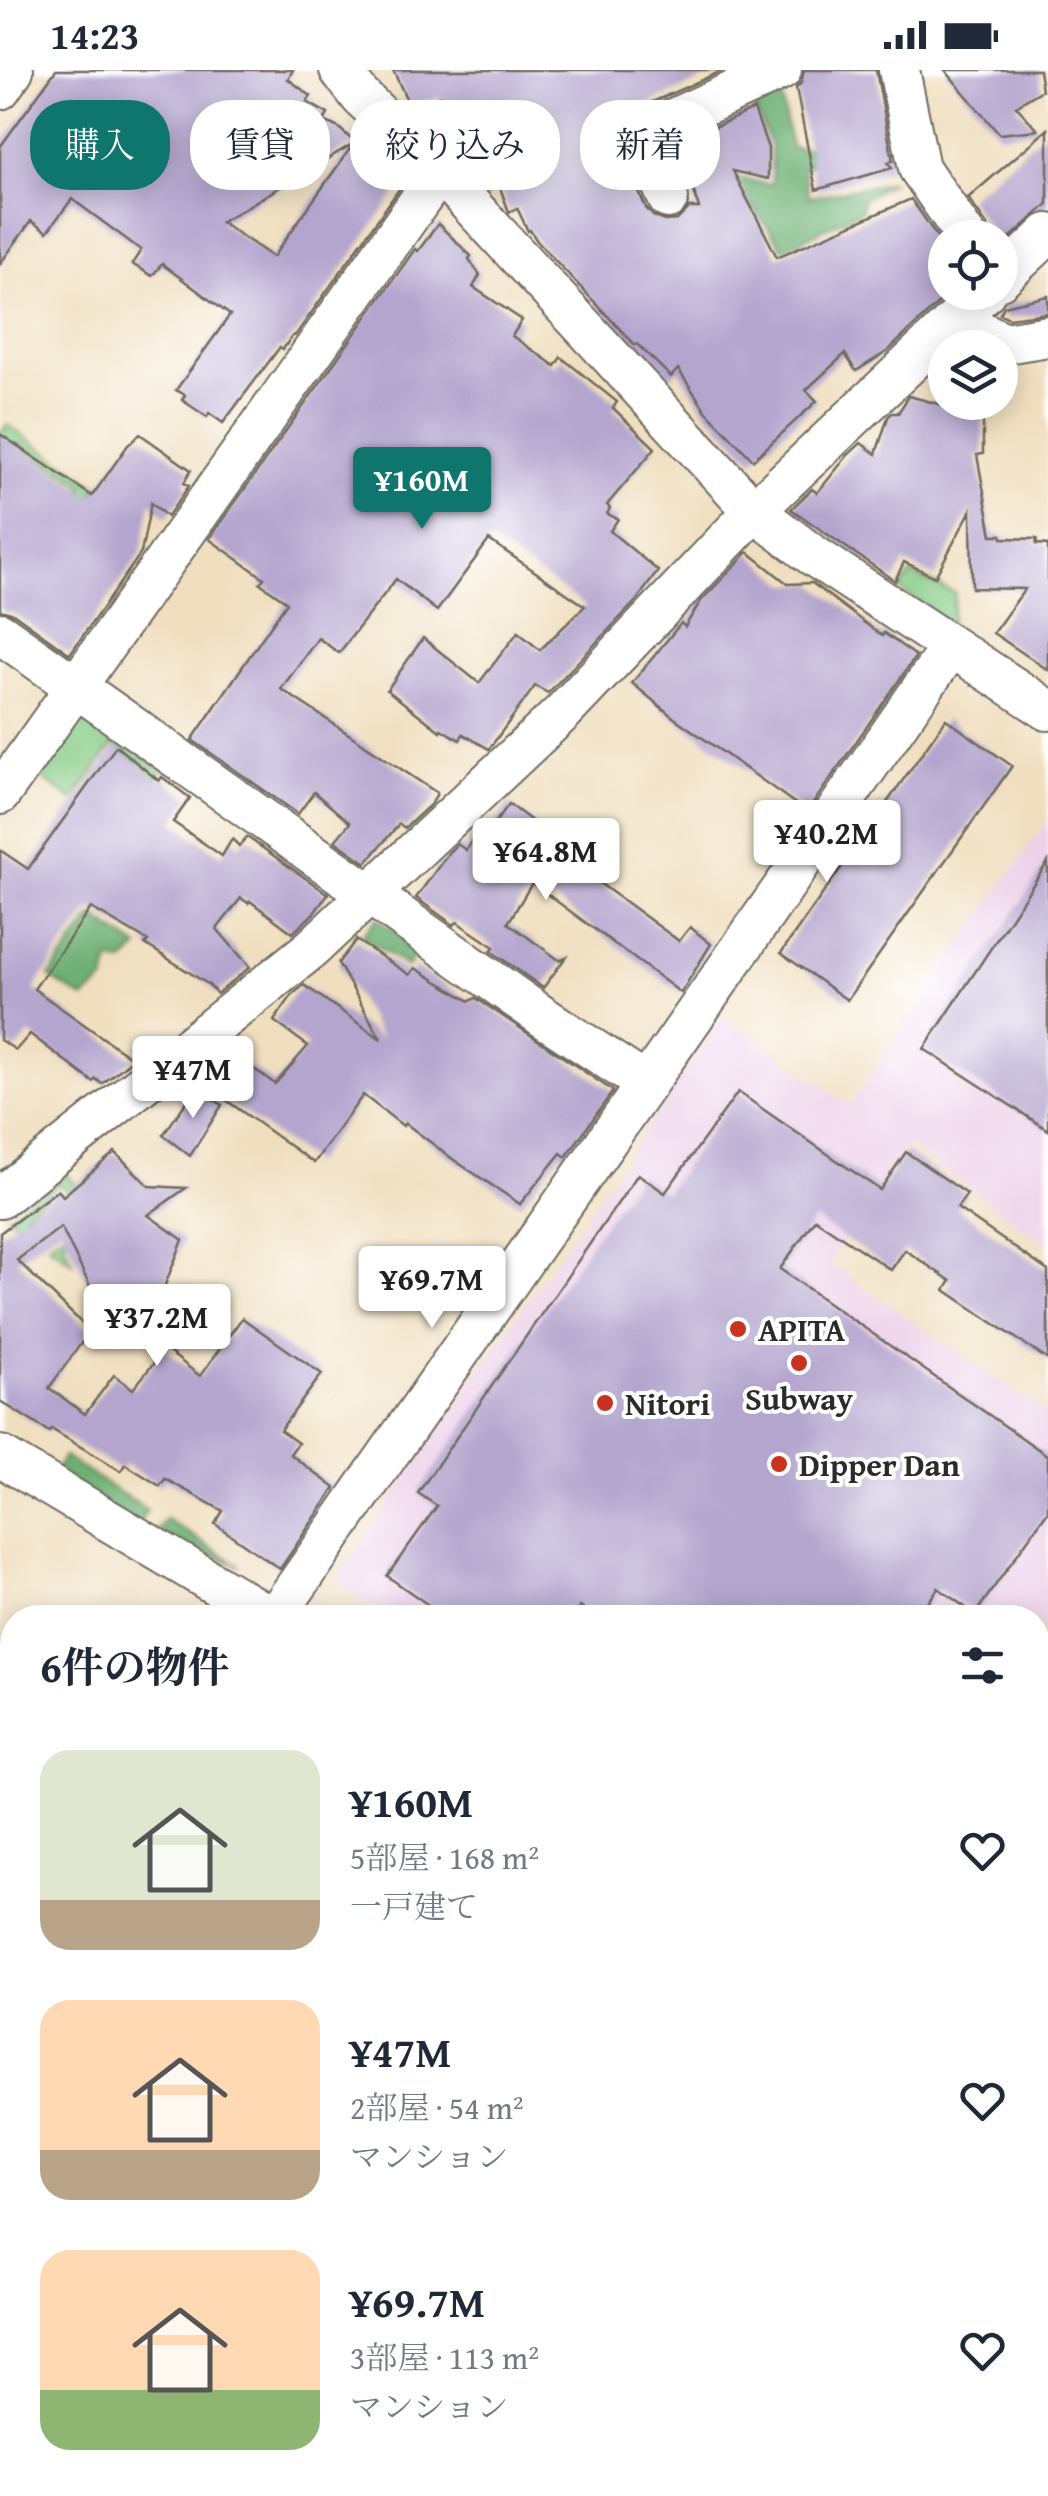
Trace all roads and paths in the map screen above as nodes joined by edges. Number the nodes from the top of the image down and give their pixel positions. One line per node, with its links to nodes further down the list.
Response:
1 (13, 70): 5 (street)
2 (340, 70): 6 (street)
3 (781, 70): 9 (street)
4 (899, 70): 10 (street)
5 (0, 89)
6 (365, 100)
7 (427, 190): 19 (street)
8 (457, 190): 16 (street)
9 (668, 198)
10 (955, 220)
11 (1048, 234): 12 (street)
12 (1018, 262)
13 (967, 310): 16 (street)
14 (974, 310): 15 (street)
15 (1048, 336)
16 (754, 510): 18 (street); 22 (street)
17 (0, 633): 19 (street)
18 (952, 646): 20 (street); 23 (street)
19 (75, 686): 21 (street); 22 (street)
20 (1048, 710)
21 (0, 794)
22 (370, 893): 23 (street); 24 (street)
23 (646, 1084): 27 (street)
24 (0, 1198)
25 (0, 1456): 26 (street)
26 (249, 1605)
27 (277, 1605)

